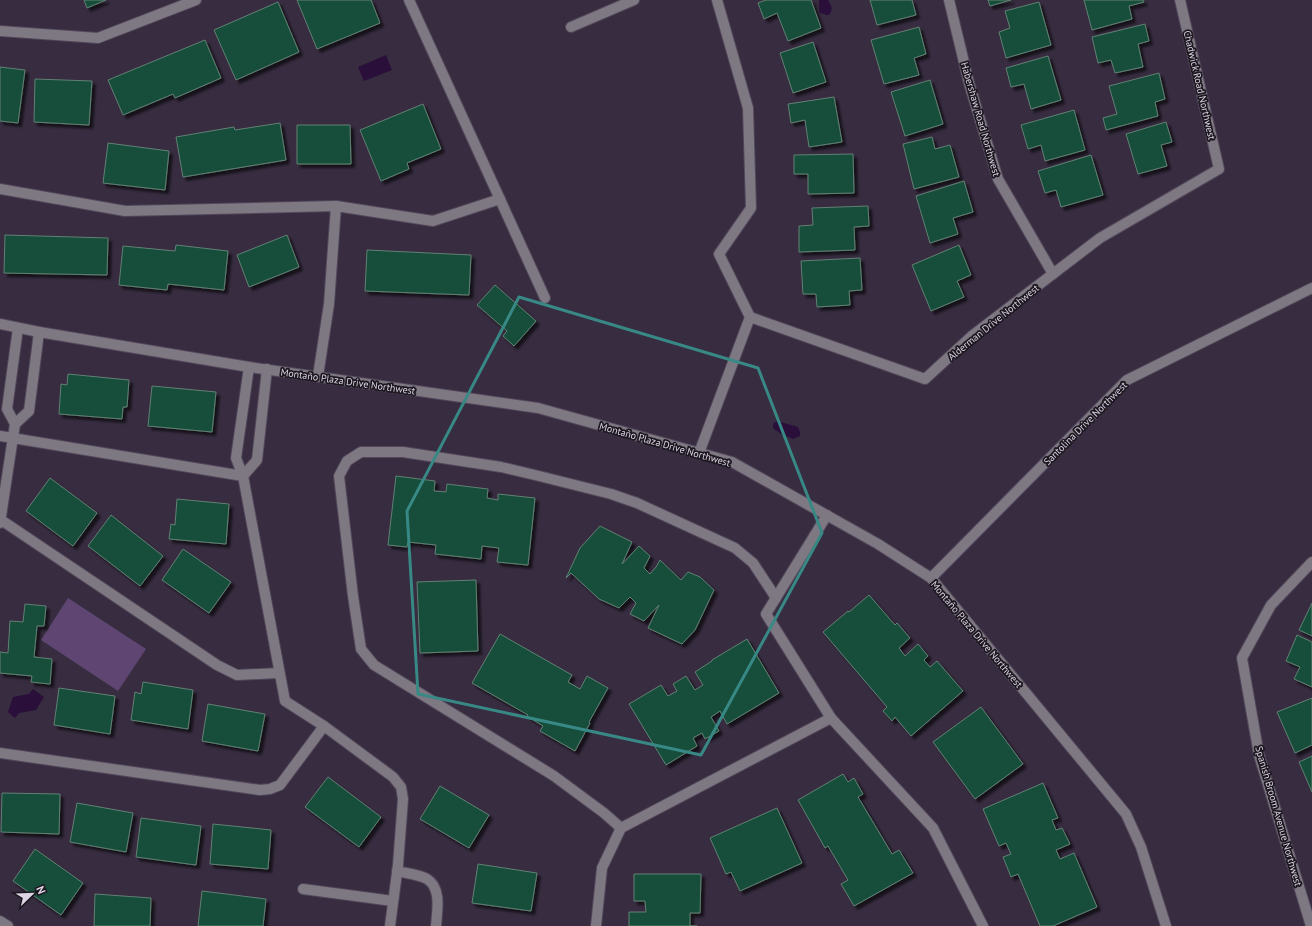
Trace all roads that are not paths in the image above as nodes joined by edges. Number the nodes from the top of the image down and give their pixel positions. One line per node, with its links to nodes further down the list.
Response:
1 (196, 0): 8 (street)
2 (409, 0): 11 (street)
3 (634, 0): 7 (street)
4 (717, 0): 16 (street)
5 (949, 0): 13 (street, Habershaw Road Northwest)
6 (1180, 0): 9 (street, Chadwick Road Northwest)
7 (571, 27)
8 (0, 31)
9 (1219, 169): 13 (street, Alderman Drive Northwest)
10 (0, 189): 12 (street)
11 (500, 199): 12 (street); 15 (street)
12 (336, 206): 22 (street)
13 (1053, 274): 16 (street, Alderman Drive Northwest)
14 (1312, 288): 32 (street, Santolina Drive Northwest)
15 (545, 298)
16 (750, 317): 26 (street)
17 (0, 324): 18 (street, Montaño Plaza Drive Northwest)
18 (18, 328): 19 (street, Montaño Plaza Drive Northwest); 23 (street)
19 (39, 332): 20 (street, Montaño Plaza Drive Northwest); 23 (street)
20 (249, 366): 21 (street, Montaño Plaza Drive Northwest); 27 (street)
21 (267, 369): 22 (street, Montaño Plaza Drive Northwest); 27 (street)
22 (318, 376): 26 (street, Montaño Plaza Drive Northwest)
23 (15, 424): 25 (street)
24 (0, 436): 25 (street)
25 (13, 438): 27 (street); 29 (street)
26 (699, 453): 28 (street, Montaño Plaza Drive Northwest)
27 (244, 476): 34 (street)
28 (827, 516): 32 (street, Montaño Plaza Drive Northwest); 33 (street)
29 (0, 520): 30 (street); 34 (street)
30 (0, 523)
31 (1312, 562): 49 (street, Spanish Broom Avenue Northwest)
32 (931, 578): 48 (street, Montaño Plaza Drive Northwest)
33 (776, 598): 35 (street); 38 (street)
34 (279, 673): 36 (street)
35 (831, 718): 38 (street); 47 (street)
36 (324, 726): 37 (street); 39 (street)
37 (0, 753)
38 (621, 828): 46 (street)
39 (397, 871): 41 (street); 45 (street)
40 (303, 889): 41 (street)
41 (393, 901): 44 (street)
42 (0, 921): 43 (street)
43 (8, 926)
44 (390, 926)
45 (436, 926)
46 (596, 926)
47 (983, 926)
48 (1166, 926)
49 (1311, 926)

